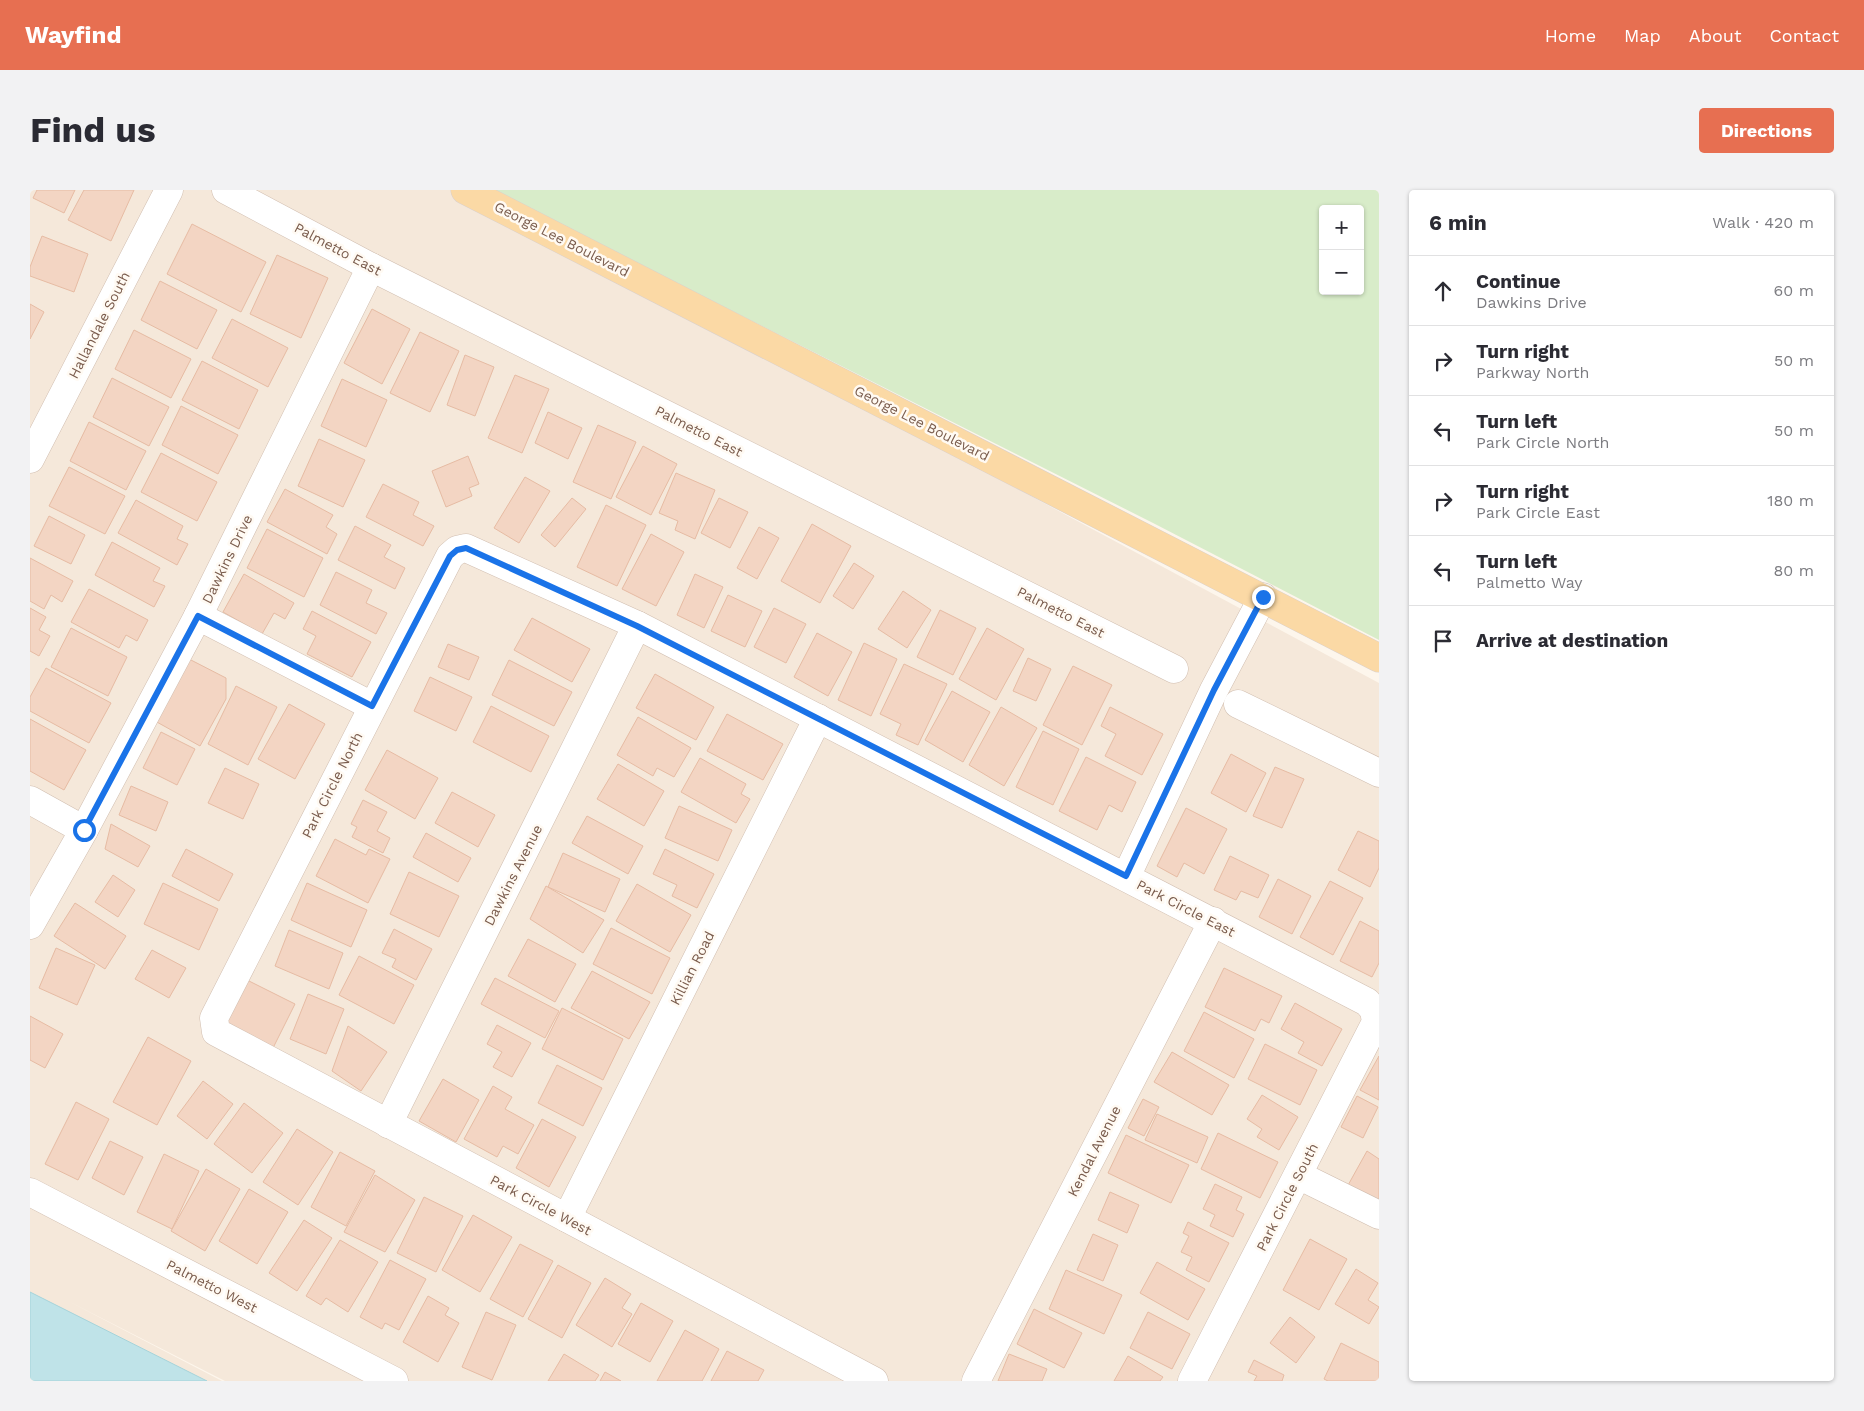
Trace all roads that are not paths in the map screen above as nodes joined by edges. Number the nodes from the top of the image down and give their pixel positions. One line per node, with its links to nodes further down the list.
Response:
1 (169, 190): 5 (street, Hallandale South)
2 (226, 190): 4 (street, Palmetto East)
3 (471, 192): 7 (main road, George Lee Boulevard)
4 (371, 267): 8 (street, Dawkins Drive); 11 (street, Palmetto East)
5 (30, 459)
6 (457, 550): 9 (street, Park Circle East); 13 (street, Park Circle North)
7 (1263, 597): 10 (main road, George Lee Boulevard); 18 (street)
8 (198, 616): 13 (street); 17 (street, Dawkins Drive)
9 (637, 626): 14 (street, Park Circle East); 23 (street, Dawkins Avenue)
10 (1379, 658)
11 (1174, 669)
12 (1238, 704): 15 (street)
13 (372, 706): 22 (street, Park Circle North)
14 (818, 718): 18 (street, Park Circle East); 27 (street, Killian Road)
15 (1379, 773)
16 (30, 800): 17 (street)
17 (84, 830): 20 (street, Dawkins Drive)
18 (1126, 876): 19 (street, Park Circle East)
19 (1213, 921): 21 (street, Park Circle East); 30 (street, Kendal Avenue)
20 (30, 925)
21 (1374, 1010): 24 (street, Park Circle South)
22 (214, 1024): 23 (street, Park Circle West)
23 (388, 1124): 27 (street, Park Circle West)
24 (1298, 1176): 26 (street); 31 (street, Park Circle South)
25 (30, 1192): 28 (street, Palmetto West)
26 (1379, 1215)
27 (567, 1218): 29 (street, Park Circle West)
28 (394, 1381)
29 (874, 1381)
30 (976, 1381)
31 (1192, 1381)

